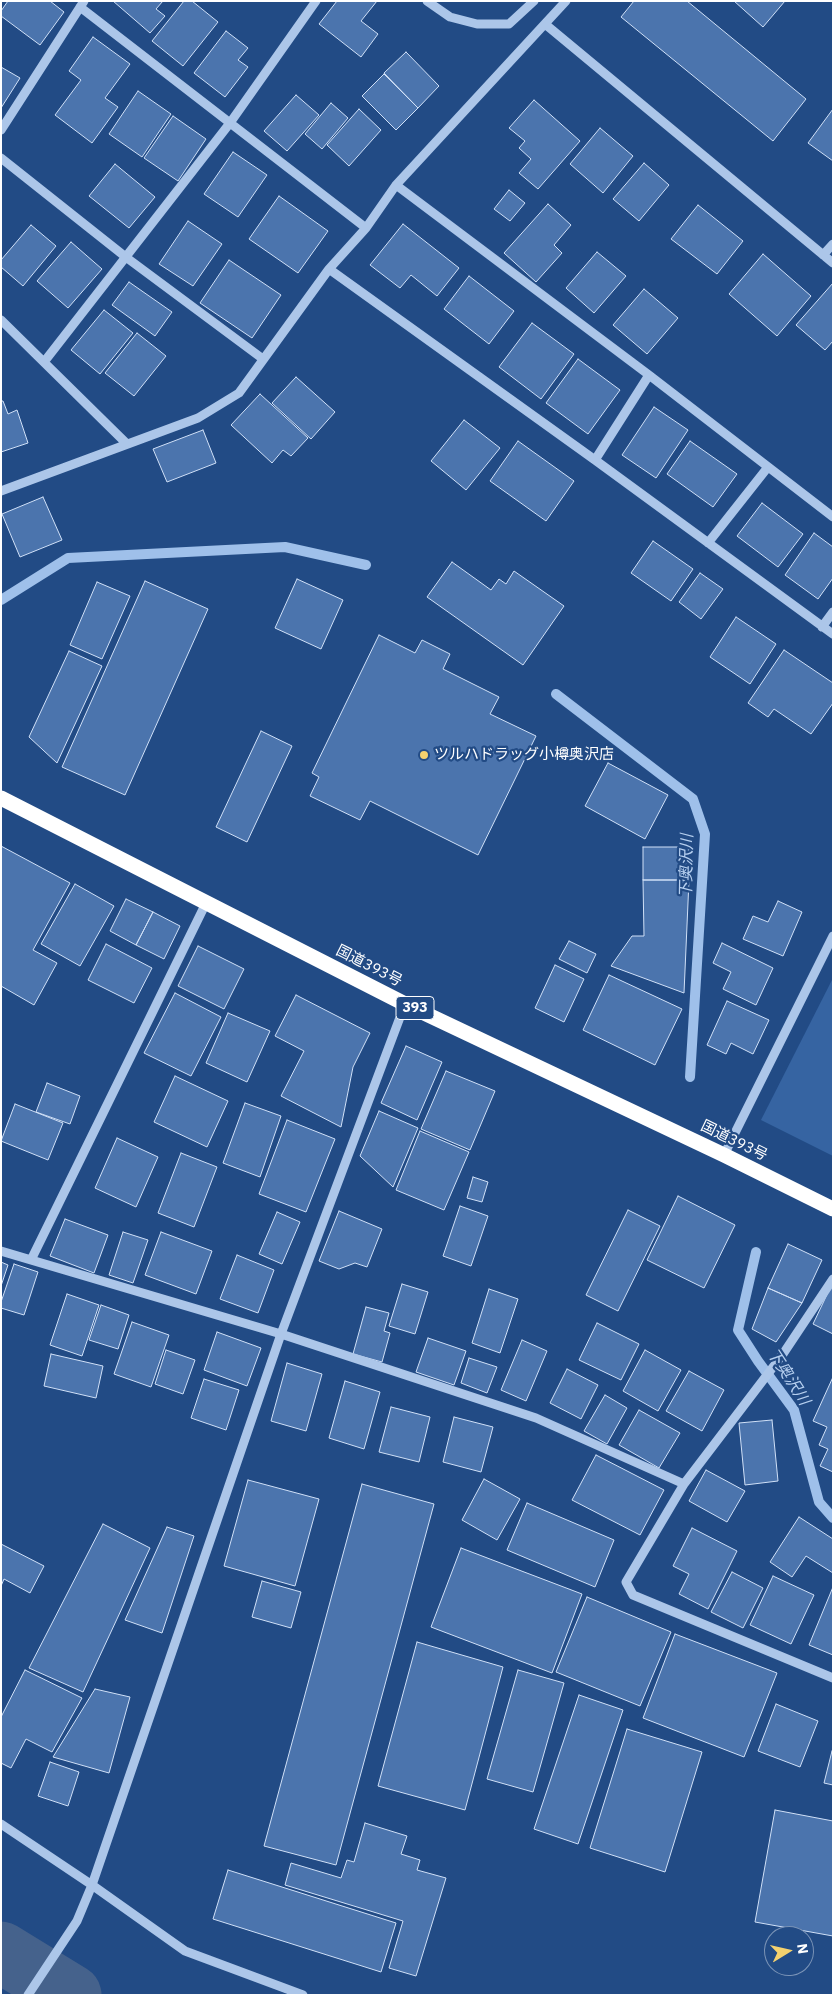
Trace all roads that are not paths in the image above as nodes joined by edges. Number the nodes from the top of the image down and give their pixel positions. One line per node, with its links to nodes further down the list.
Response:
1 (316, 1): 7 (street)
2 (427, 1): 3 (street)
3 (534, 1)
4 (566, 1): 6 (street)
5 (82, 4): 7 (street); 8 (street)
6 (545, 24): 10 (street); 13 (street)
7 (230, 123): 11 (street); 14 (street)
8 (1, 130)
9 (1, 158): 14 (street)
10 (396, 185): 11 (street); 20 (street)
11 (366, 228): 16 (street)
12 (833, 244): 13 (street)
13 (823, 255): 15 (street)
14 (126, 258): 18 (street); 19 (street)
15 (833, 263)
16 (329, 269): 18 (street); 22 (street)
17 (1, 320): 19 (street)
18 (263, 359): 21 (street)
19 (44, 362): 21 (street)
20 (649, 375): 22 (street); 23 (street)
21 (127, 444): 24 (street)
22 (595, 460): 26 (street)
23 (768, 467): 25 (street); 26 (street)
24 (1, 491)
25 (833, 517)
26 (708, 543): 28 (street)
27 (833, 612): 28 (street)
28 (822, 627): 29 (street)
29 (833, 634)
30 (1, 798): 31 (highway, 国道393号 / 393)
31 (206, 903): 33 (highway, 国道393号 / 393); 37 (street)
32 (833, 936): 34 (street)
33 (405, 1004): 34 (highway, 国道393号 / 393); 39 (street)
34 (724, 1155): 35 (highway, 国道393号 / 393)
35 (833, 1209)
36 (1, 1251): 37 (street)
37 (31, 1260): 39 (street)
38 (833, 1279): 40 (street)
39 (281, 1334): 40 (street); 43 (street)
40 (684, 1484): 41 (street)
41 (833, 1678)
42 (1, 1824): 43 (street)
43 (92, 1885): 44 (street); 45 (street)
44 (28, 1995)
45 (303, 1995)

